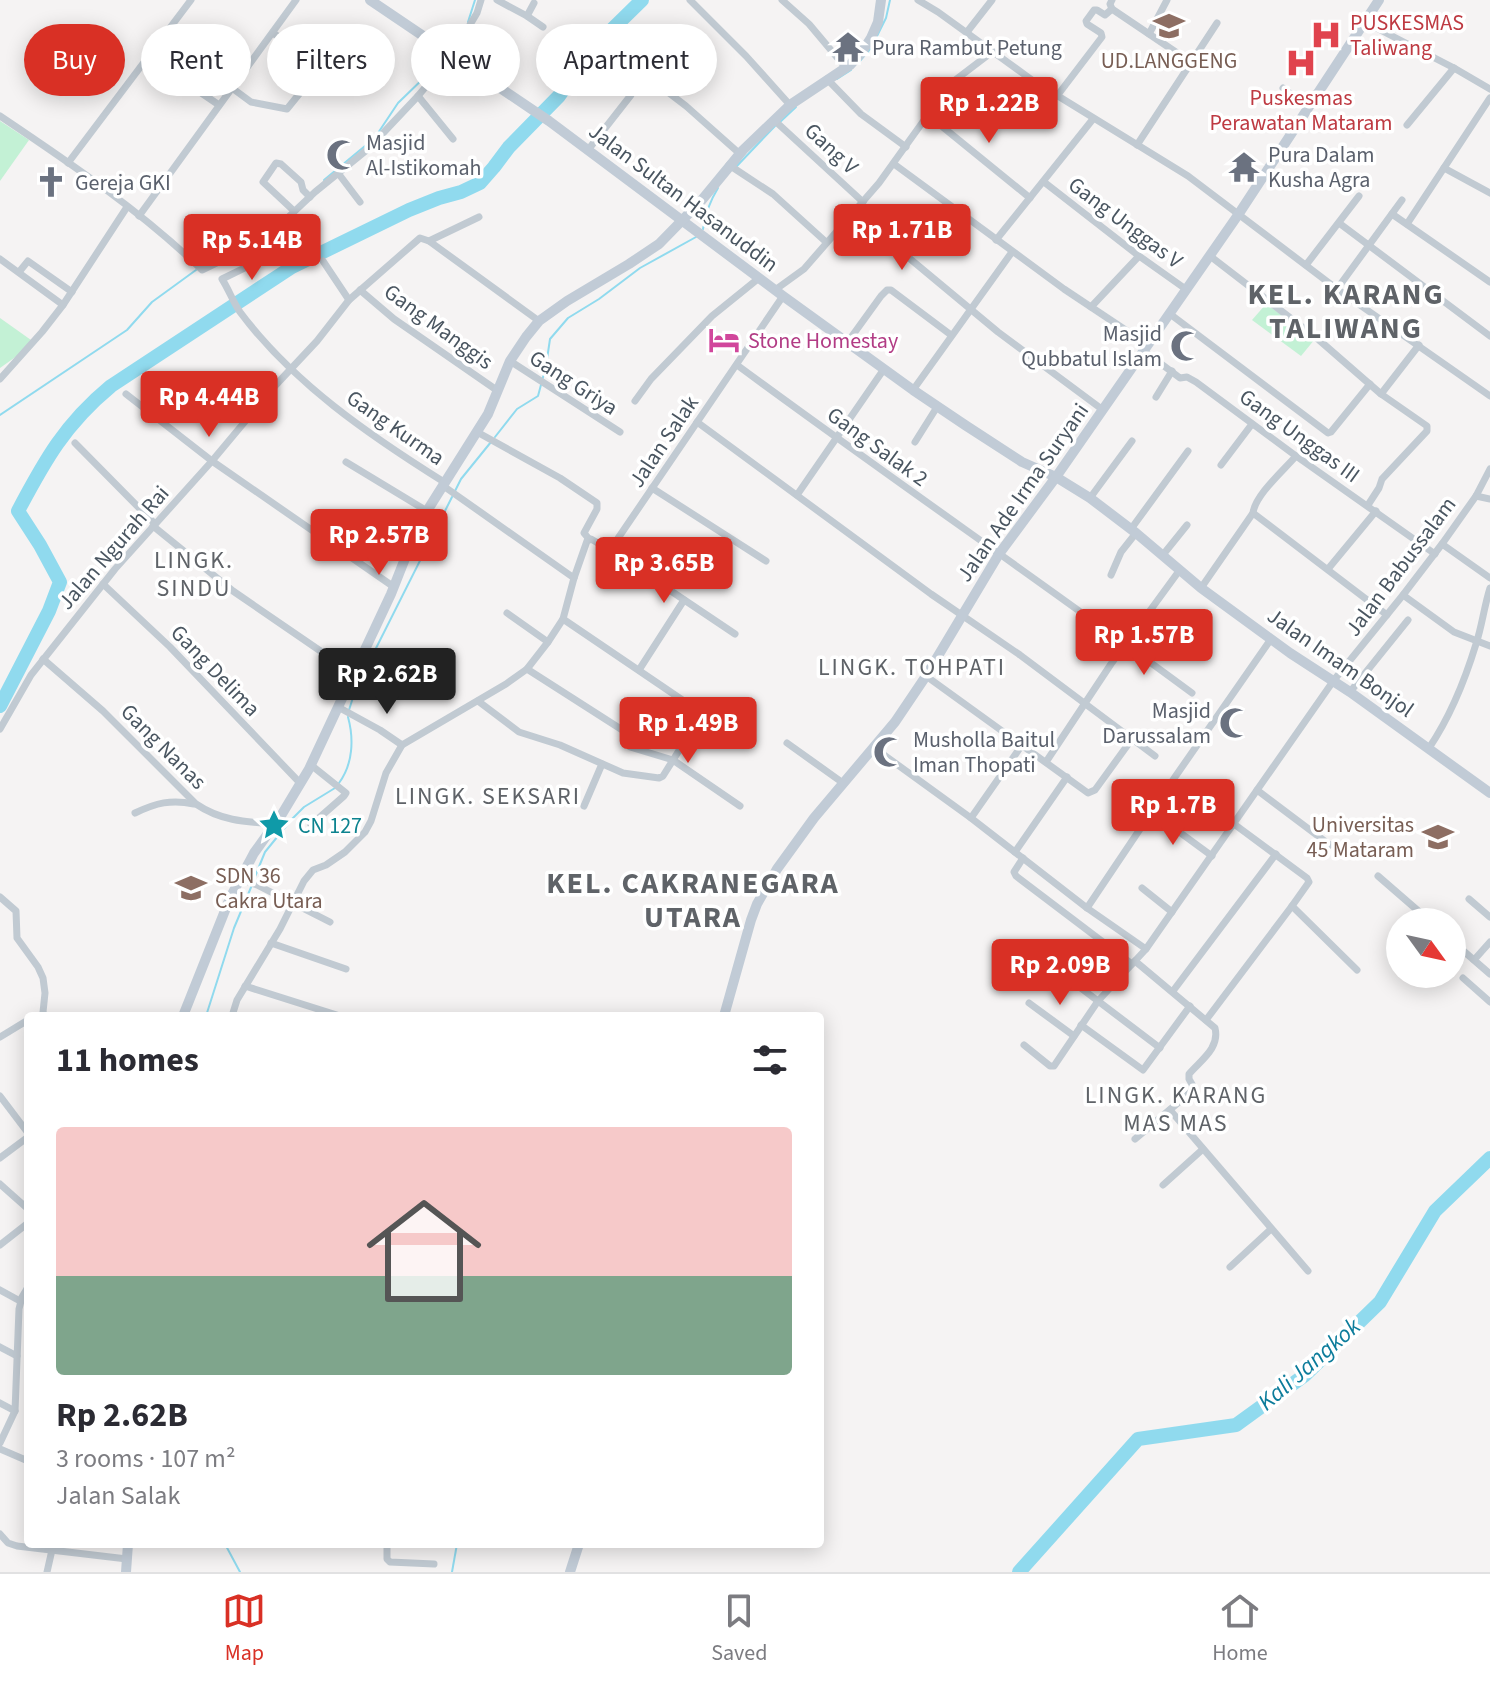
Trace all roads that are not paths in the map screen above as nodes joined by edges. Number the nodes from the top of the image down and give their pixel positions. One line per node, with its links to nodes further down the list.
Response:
1 (191, 0): 19 (street)
2 (296, 0): 20 (street)
3 (370, 0): 23 (street, Jalan Sultan Hasanuddin)
4 (481, 0): 21 (street)
5 (497, 0): 16 (street)
6 (690, 0): 47 (street)
7 (782, 0): 31 (street)
8 (881, 0): 31 (street)
9 (918, 0): 14 (street)
10 (992, 0): 24 (street)
11 (1167, 0): 25 (street)
12 (1379, 0): 17 (street, Jalan Ade Irma Suryani)
13 (534, 3): 16 (street)
14 (929, 3): 24 (street)
15 (1112, 4): 25 (street); 44 (street)
16 (527, 16): 22 (street)
17 (1365, 22): 32 (street); 48 (street, Jalan Ade Irma Suryani)
18 (1217, 23): 29 (street)
19 (172, 24)
20 (279, 24)
21 (470, 24)
22 (539, 24)
23 (411, 28)
24 (967, 32): 27 (street)
25 (1149, 34): 29 (street)
26 (267, 41): 28 (street)
27 (992, 52): 44 (street); 49 (street, Jalan Salak)
28 (251, 63)
29 (1192, 63): 55 (street)
30 (141, 64): 59 (street)
31 (846, 68): 33 (street)
32 (1454, 68): 35 (street); 53 (street)
33 (830, 81): 47 (street); 56 (street)
34 (1283, 88): 48 (street)
35 (1489, 88)
36 (206, 96): 46 (street)
37 (226, 96): 46 (street)
38 (243, 96): 39 (street)
39 (298, 96)
40 (418, 96): 54 (street); 63 (street)
41 (513, 96): 57 (street, Jalan Sultan Hasanuddin)
42 (630, 96): 57 (street)
43 (673, 96): 58 (street)
44 (1057, 96): 51 (street)
45 (1490, 98): 62 (street)
46 (219, 105): 77 (street)
47 (790, 105): 52 (street)
48 (1308, 107): 76 (street, Jalan Ade Irma Suryani)
49 (928, 115): 56 (street, Jalan Salak); 68 (street)
50 (0, 116): 59 (street)
51 (1093, 119): 55 (street); 64 (street)
52 (777, 123): 58 (street); 71 (street, Gang V)
53 (1407, 125)
54 (453, 139)
55 (1137, 145): 76 (street)
56 (906, 147): 60 (street, Jalan Salak)
57 (588, 150): 79 (street, Jalan Sultan Hasanuddin)
58 (740, 154): 61 (street)
59 (68, 163): 72 (street)
60 (894, 164): 71 (street, Jalan Salak); 82 (street, Gang Unggas III)
61 (732, 167): 79 (street); 84 (street)
62 (1444, 168): 65 (street); 81 (street)
63 (338, 173): 66 (street); 70 (street)
64 (1044, 182): 68 (street); 87 (street, Gang Unggas V)
65 (1490, 193)
66 (307, 194): 73 (street); 73 (street)
67 (1359, 196): 80 (street)
68 (1030, 198): 82 (street)
69 (1402, 200): 75 (street)
70 (360, 202)
71 (863, 202): 74 (street, Jalan Salak)
72 (127, 207): 77 (street); 99 (street)
73 (292, 209): 77 (street)
74 (855, 210): 84 (street, Jalan Salak); 104 (street)
75 (1392, 214): 81 (street); 85 (street)
76 (1238, 215): 88 (street, Jalan Ade Irma Suryani); 92 (street)
77 (139, 216)
78 (479, 217): 83 (street, Jalan Ngurah Rai)
79 (683, 221): 94 (street, Jalan Sultan Hasanuddin); 106 (street)
80 (1339, 223): 85 (street); 92 (street)
81 (1407, 224): 95 (street)
82 (996, 240): 86 (street, Gang Unggas III)
83 (429, 241): 97 (street, Jalan Ngurah Rai); 106 (street)
84 (826, 242): 100 (street, Jalan Salak)
85 (1368, 246): 96 (street); 108 (street)
86 (1012, 252): 103 (street, Gang Unggas III); 104 (street)
87 (1139, 256): 98 (street, Gang Unggas V); 103 (street)
88 (1210, 256): 98 (street, Jalan Ade Irma Suryani); 118 (street)
89 (267, 257): 114 (street, Gang Kurma)
90 (0, 259): 93 (street)
91 (323, 261): 101 (street)
92 (1306, 265): 96 (street)
93 (19, 272): 99 (street); 102 (street)
94 (759, 278): 100 (street, Jalan Sultan Hasanuddin); 125 (street)
95 (1490, 282)
96 (1337, 289): 110 (street)
97 (360, 290): 101 (street, Jalan Ngurah Rai); 120 (street, Gang Manggis)
98 (1187, 290): 105 (street, Jalan Ade Irma Suryani)
99 (72, 292): 102 (street)
100 (779, 293): 109 (street, Jalan Sultan Hasanuddin); 113 (street, Jalan Salak)
101 (349, 300): 114 (street, Jalan Ngurah Rai)
102 (63, 305): 117 (street)
103 (1091, 307): 111 (street, Gang Unggas III)
104 (971, 310): 107 (street); 127 (street)
105 (1170, 314): 111 (street, Jalan Ade Irma Suryani); 118 (street)
106 (539, 321): 112 (street)
107 (951, 335): 109 (street); 119 (street)
108 (1490, 336)
109 (847, 343): 115 (street, Jalan Sultan Hasanuddin)
110 (1419, 345): 122 (street); 123 (street)
111 (1146, 348): 116 (street, Gang Unggas III); 127 (street, Jalan Ade Irma Suryani)
112 (510, 361): 120 (street); 130 (street, Gang Griya)
113 (737, 365): 128 (street, Jalan Salak); 132 (street, Gang Salak 2)
114 (292, 369): 138 (street, Jalan Ngurah Rai); 143 (street, Gang Kurma)
115 (884, 369): 119 (street, Jalan Sultan Hasanuddin); 132 (street)
116 (1172, 371): 124 (street); 129 (street, Gang Unggas III)
117 (0, 379)
118 (1370, 384): 122 (street)
119 (913, 390): 126 (street, Jalan Sultan Hasanuddin)
120 (498, 391): 131 (street)
121 (126, 394): 138 (street)
122 (1381, 394): 149 (street)
123 (1490, 396)
124 (1156, 397)
125 (635, 401)
126 (937, 407): 134 (street); 142 (street, Jalan Sultan Hasanuddin)
127 (1103, 410): 142 (street, Jalan Ade Irma Suryani)
128 (697, 422): 144 (street, Jalan Salak); 145 (street)
129 (1252, 424): 137 (street, Gang Unggas III); 140 (street)
130 (620, 432)
131 (482, 434): 143 (street); 156 (street)
132 (836, 438): 145 (street); 159 (street, Gang Salak 2)
133 (1132, 441): 147 (street)
134 (915, 442)
135 (75, 443): 153 (street)
136 (1188, 451): 155 (street)
137 (1296, 456): 149 (street, Gang Unggas III); 152 (street)
138 (212, 461): 153 (street, Jalan Ngurah Rai); 169 (street)
139 (346, 462): 150 (street)
140 (1221, 465)
141 (1490, 469): 146 (street, Jalan Babussalam)
142 (1056, 477): 147 (street, Jalan Imam Bonjol); 159 (street, Jalan Ade Irma Suryani)
143 (445, 486): 150 (street); 166 (street, Gang Kurma)
144 (652, 488): 158 (street, Jalan Salak); 162 (street)
145 (797, 495): 175 (street)
146 (1476, 496): 148 (street); 157 (street, Jalan Babussalam)
147 (1090, 498): 155 (street, Jalan Imam Bonjol)
148 (1490, 499)
149 (1368, 505): 151 (street, Gang Unggas III)
150 (427, 511): 169 (street)
151 (1376, 511): 160 (street, Gang Unggas III); 163 (street)
152 (1253, 513): 163 (street); 170 (street)
153 (154, 525): 168 (street, Jalan Ngurah Rai); 188 (street)
154 (1187, 525): 161 (street)
155 (1133, 531): 161 (street, Jalan Imam Bonjol); 165 (street)
156 (589, 539): 158 (street); 166 (street)
157 (1442, 544): 160 (street, Jalan Babussalam); 167 (street)
158 (610, 550): 173 (street)
159 (999, 554): 175 (street, Jalan Ade Irma Suryani); 183 (street, Gang Salak 2)
160 (1435, 554): 172 (street, Jalan Babussalam)
161 (1162, 556): 164 (street, Jalan Imam Bonjol)
162 (766, 561)
163 (1328, 569): 176 (street)
164 (1179, 571): 170 (street, Jalan Imam Bonjol); 183 (street)
165 (1111, 575)
166 (574, 578): 177 (street)
167 (1490, 578)
168 (103, 584): 185 (street, Jalan Ngurah Rai); 210 (street, Gang Delima)
169 (394, 587): 188 (street)
170 (1201, 588): 180 (street, Jalan Imam Bonjol)
171 (1490, 588): 182 (street)
172 (1403, 595): 176 (street, Jalan Babussalam); 182 (street)
173 (684, 600): 179 (street); 187 (street)
174 (507, 613): 181 (street)
175 (961, 615): 189 (street, Jalan Ade Irma Suryani); 194 (street)
176 (1387, 615): 190 (street, Jalan Babussalam)
177 (563, 619): 181 (street); 187 (street)
178 (1408, 620): 191 (street)
179 (735, 634)
180 (1271, 639): 190 (street, Jalan Imam Bonjol); 214 (street)
181 (548, 642): 186 (street)
182 (1477, 642): 184 (street); 202 (street)
183 (1126, 644): 192 (street, Gang Salak 2); 194 (street)
184 (1490, 646)
185 (43, 659): 196 (street, Jalan Ngurah Rai); 213 (street, Gang Nanas)
186 (527, 669): 193 (street); 204 (street)
187 (639, 670): 204 (street)
188 (354, 674): 195 (street)
189 (926, 676): 200 (street); 201 (street, Jalan Ade Irma Suryani)
190 (1334, 680): 191 (street, Jalan Imam Bonjol); 211 (street, Jalan Babussalam)
191 (1350, 692): 202 (street, Jalan Imam Bonjol)
192 (1192, 693)
193 (478, 701): 199 (street); 206 (street)
194 (1084, 703): 197 (street); 205 (street)
195 (342, 709): 199 (street); 207 (street)
196 (0, 729)
197 (1132, 739): 203 (street); 208 (street)
198 (787, 743): 209 (street)
199 (402, 745): 233 (street)
200 (1022, 745): 205 (street); 219 (street)
201 (873, 747): 209 (street, Jalan Ade Irma Suryani); 219 (street)
202 (1429, 748): 212 (street, Jalan Imam Bonjol)
203 (1155, 756)
204 (673, 760): 206 (street); 216 (street)
205 (1046, 762): 208 (street)
206 (602, 764): 215 (street)
207 (311, 765): 210 (street); 223 (street)
208 (1067, 777): 226 (street)
209 (843, 783): 261 (street, Jalan Ade Irma Suryani)
210 (301, 784): 221 (street)
211 (1257, 790): 222 (street, Jalan Babussalam); 224 (street)
212 (1490, 793)
213 (196, 804): 218 (street); 221 (street, Gang Nanas)
214 (1157, 805): 217 (street); 220 (street)
215 (584, 806)
216 (740, 806)
217 (1152, 812): 227 (street); 235 (street)
218 (135, 813)
219 (971, 818): 226 (street)
220 (1185, 823)
221 (276, 824): 229 (street)
222 (1234, 824): 225 (street); 227 (street, Jalan Babussalam)
223 (311, 825)
224 (1330, 845)
225 (1276, 854): 234 (street); 252 (street)
226 (1019, 855): 235 (street); 246 (street)
227 (1212, 856): 237 (street, Jalan Babussalam)
228 (1378, 876): 236 (street)
229 (248, 882): 233 (street); 258 (street)
230 (1142, 888): 237 (street)
231 (0, 897): 257 (street)
232 (1469, 899): 238 (street)
233 (291, 903): 239 (street); 241 (street)
234 (1292, 906): 248 (street); 262 (street)
235 (1087, 908): 242 (street)
236 (1415, 908)
237 (1172, 912): 242 (street, Jalan Babussalam)
238 (1490, 917)
239 (330, 922)
240 (1490, 942): 245 (street)
241 (271, 943): 247 (street); 251 (street)
242 (1146, 949): 246 (street, Jalan Babussalam)
243 (1466, 953): 245 (street)
244 (1040, 957): 253 (street)
245 (1474, 960): 249 (street)
246 (1134, 962): 252 (street); 253 (street, Jalan Babussalam)
247 (346, 969)
248 (1357, 970)
249 (1490, 974)
250 (1466, 981): 254 (street)
251 (245, 986): 259 (street); 260 (street)
252 (1173, 991): 256 (street)
253 (1098, 1001): 264 (street, Jalan Babussalam); 268 (street)
254 (1490, 1002)
255 (1029, 1003): 265 (street)
256 (1190, 1006): 262 (street); 268 (street)
257 (41, 1012)
258 (185, 1012)
259 (233, 1012)
260 (327, 1012)
261 (725, 1012)
262 (1206, 1020): 270 (street)
263 (24, 1022): 266 (street)
264 (1081, 1025): 265 (street, Jalan Babussalam); 268 (street)
265 (1074, 1036): 267 (street, Jalan Babussalam)
266 (0, 1037)
267 (1024, 1045)
268 (1160, 1048)
269 (0, 1096): 271 (street)
270 (1170, 1110): 273 (street); 274 (street)
271 (24, 1129)
272 (24, 1138): 275 (street)
273 (1135, 1139)
274 (1203, 1149): 277 (street); 280 (street)
275 (0, 1158)
276 (0, 1184): 278 (street)
277 (1163, 1185)
278 (24, 1205)
279 (24, 1226): 281 (street)
280 (1271, 1229): 282 (street); 283 (street)
281 (0, 1245)
282 (1230, 1267)
283 (1308, 1271)
284 (0, 1290): 286 (street)
285 (24, 1294): 286 (street)
286 (20, 1301): 288 (street)
287 (0, 1347): 288 (street)
288 (17, 1356): 290 (street)
289 (0, 1403): 290 (street)
290 (15, 1411): 291 (street)
291 (0, 1446): 292 (street)
292 (24, 1459)
293 (1, 1536): 294 (street)
294 (24, 1546)
295 (36, 1548): 299 (street)
296 (128, 1548): 300 (street)
297 (387, 1548): 301 (street)
298 (578, 1548): 304 (street)
299 (52, 1550): 300 (street); 302 (street)
300 (127, 1559): 303 (street)
301 (434, 1564)
302 (47, 1572)
303 (126, 1572)
304 (570, 1572)

